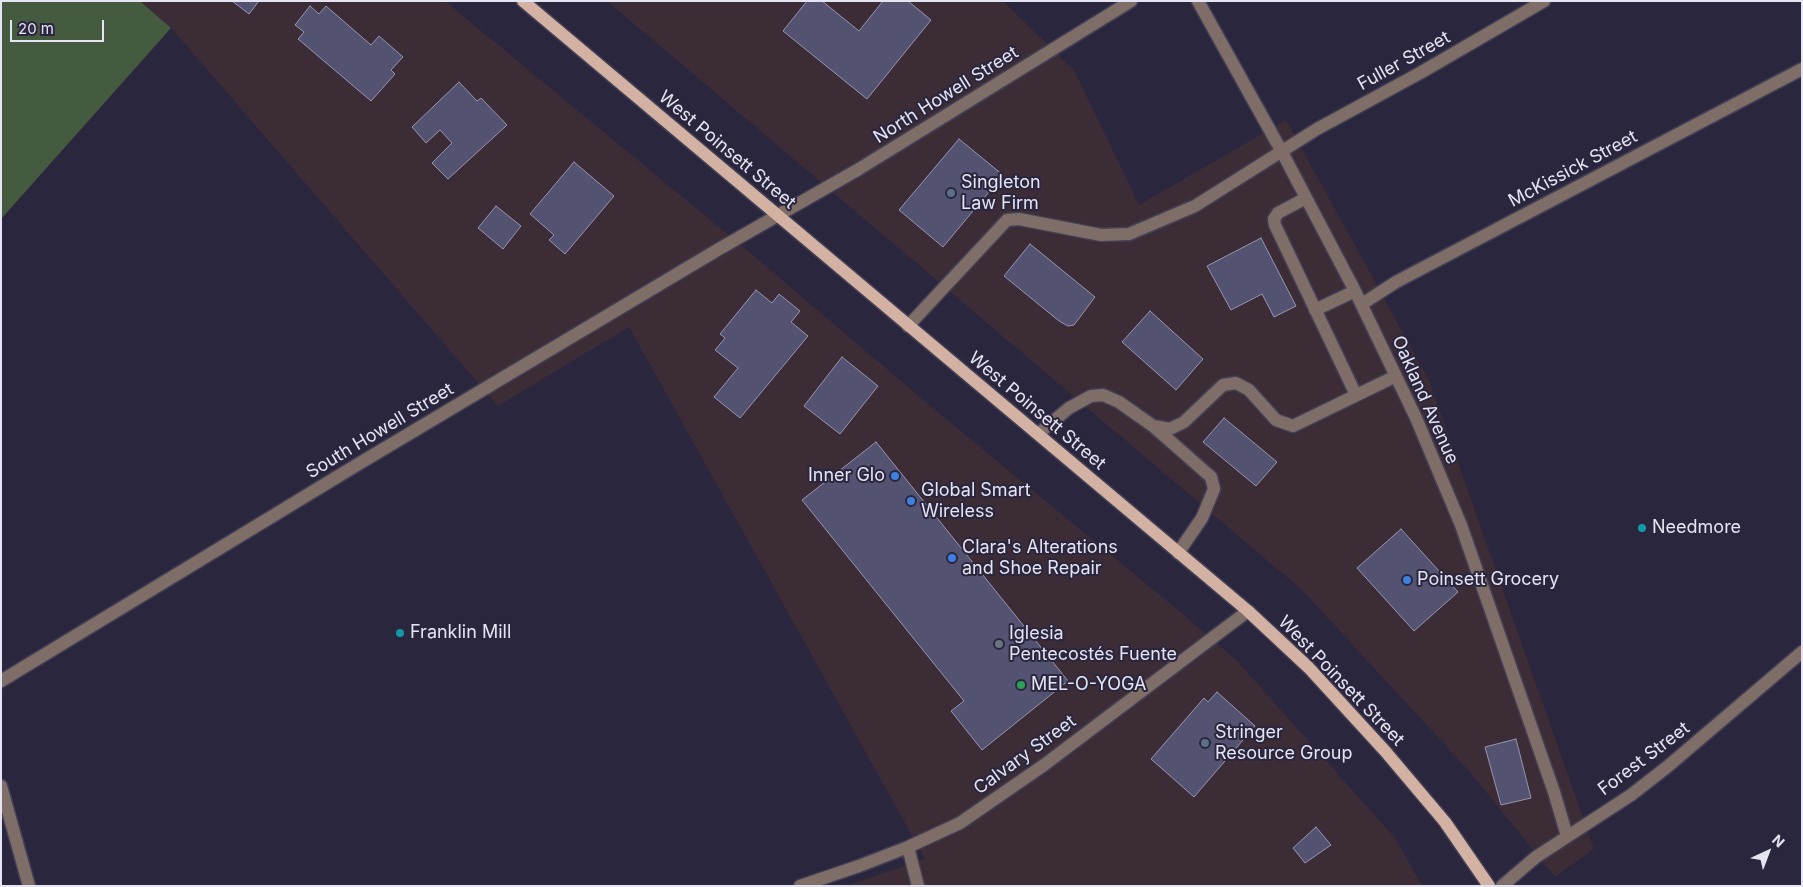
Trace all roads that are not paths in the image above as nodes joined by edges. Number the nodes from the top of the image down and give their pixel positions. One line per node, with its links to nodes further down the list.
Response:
1 (523, 1): 8 (main road, West Poinsett Street)
2 (1131, 1): 8 (street, North Howell Street)
3 (1198, 1): 6 (street, Oakland Avenue)
4 (1544, 1): 6 (street, Fuller Street)
5 (1802, 69): 10 (street, McKissick Street)
6 (1282, 152): 7 (street, Oakland Avenue); 12 (street, Fuller Street)
7 (1306, 198): 9 (street, Oakland Avenue); 11 (street)
8 (778, 216): 12 (main road, West Poinsett Street); 20 (street, South Howell Street)
9 (1355, 291): 10 (street, Oakland Avenue); 11 (street)
10 (1362, 304): 13 (street, Oakland Avenue)
11 (1315, 310): 14 (street)
12 (908, 326): 16 (main road, West Poinsett Street)
13 (1396, 376): 14 (street); 22 (street, Oakland Avenue)
14 (1356, 395): 15 (street)
15 (1153, 426): 16 (street); 17 (street)
16 (1038, 434): 17 (main road, West Poinsett Street)
17 (1178, 553): 18 (main road, West Poinsett Street)
18 (1248, 611): 23 (street, Calvary Street); 27 (main road, West Poinsett Street)
19 (1802, 652): 22 (street, Forest Street)
20 (1, 681)
21 (1, 786): 24 (street)
22 (1567, 836): 28 (street, Forest Street)
23 (908, 847): 25 (street, Calvary Street); 26 (street)
24 (29, 886)
25 (800, 886)
26 (918, 886)
27 (1489, 886)
28 (1502, 886)

